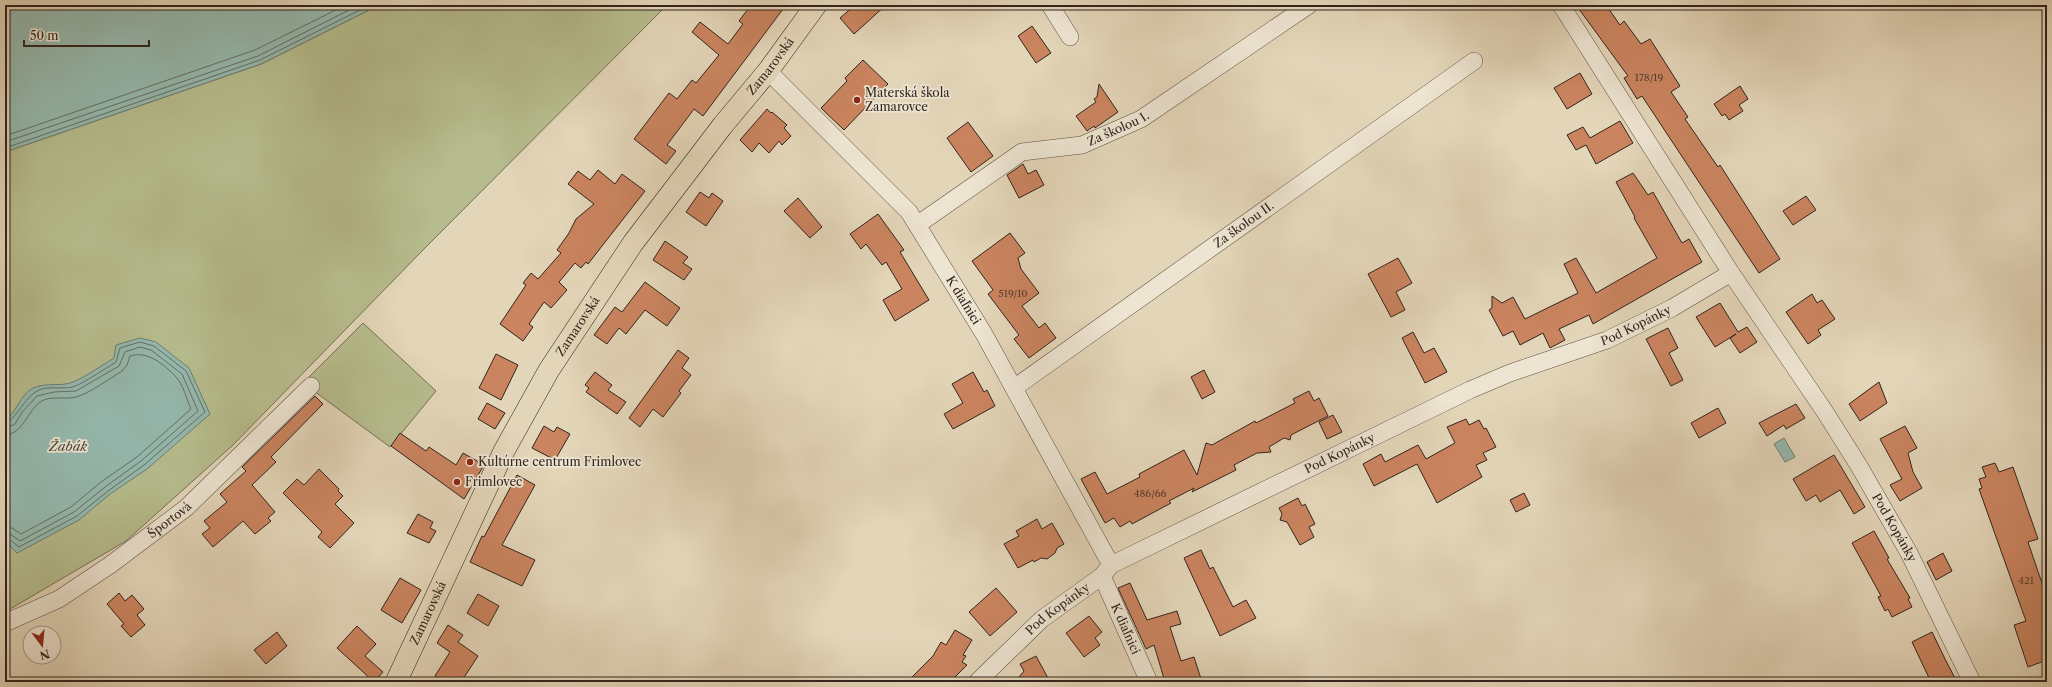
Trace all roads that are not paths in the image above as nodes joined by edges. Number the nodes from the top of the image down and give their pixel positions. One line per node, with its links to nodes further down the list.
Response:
1 (816, 5): 7 (main road, Zamarovská)
2 (1050, 5): 5 (street)
3 (1309, 5): 8 (street, Za školou I.)
4 (1561, 5): 9 (street, Pod Kopánky)
5 (1070, 37)
6 (1474, 61): 11 (street, Za školou II.)
7 (768, 71): 8 (street, K diaľnici); 15 (main road, Zamarovská)
8 (916, 224): 11 (street, K diaľnici)
9 (1731, 273): 12 (street, Pod Kopánky); 14 (street, Pod Kopánky)
10 (311, 386): 13 (street, Športová)
11 (1014, 388): 12 (street, K diaľnici)
12 (1106, 570): 16 (street, Pod Kopánky); 17 (street, K diaľnici)
13 (5, 623)
14 (1969, 676)
15 (396, 682)
16 (976, 682)
17 (1149, 682)

